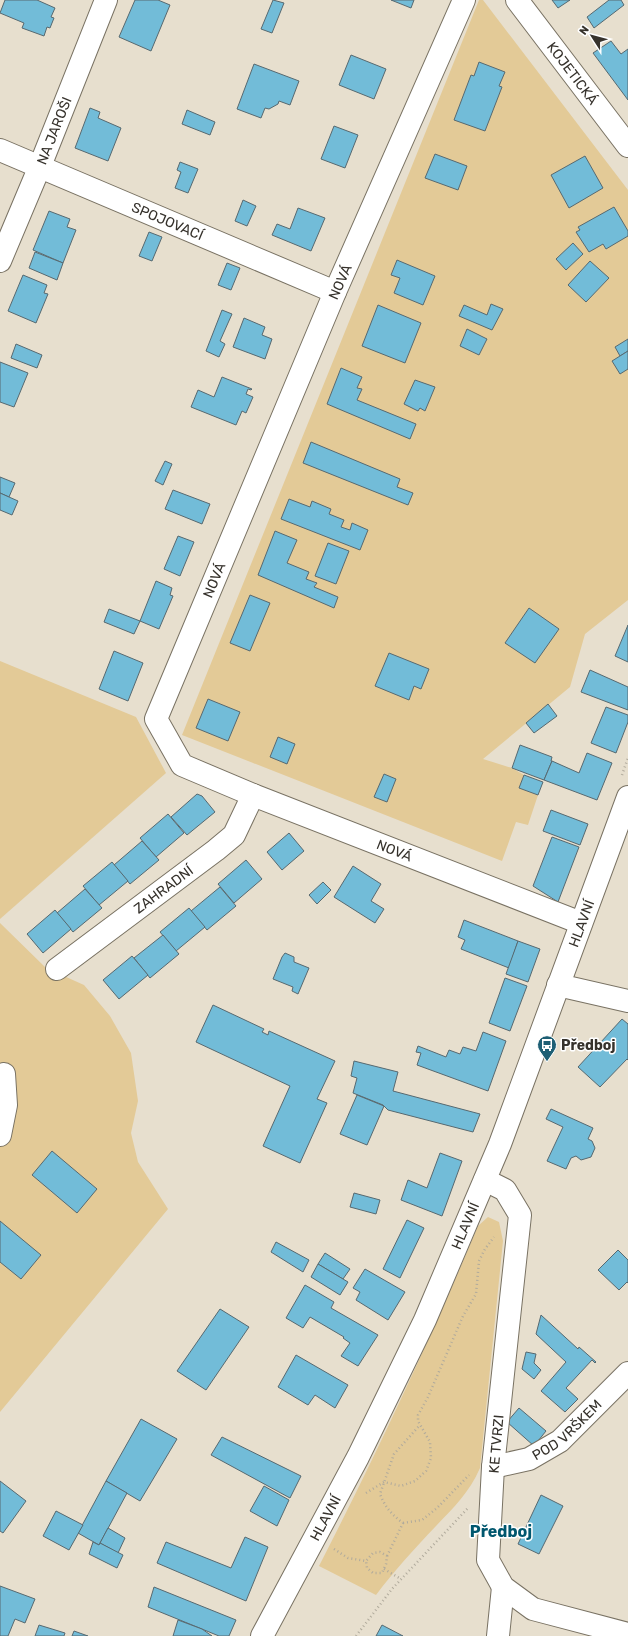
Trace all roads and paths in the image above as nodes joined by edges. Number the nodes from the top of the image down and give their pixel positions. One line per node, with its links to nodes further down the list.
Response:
1 (106, 0): 6 (street, NA JAROŠI)
2 (464, 0): 8 (street, NOVÁ)
3 (517, 0): 4 (street, KOJETICKÁ)
4 (628, 146)
5 (0, 150): 6 (street, SPOJOVACÍ)
6 (40, 166): 7 (street, NA JAROŠI); 8 (street, SPOJOVACÍ)
7 (0, 261)
8 (335, 292): 9 (street, NOVÁ)
9 (253, 795): 11 (street, NOVÁ); 12 (street, ZAHRADNÍ)
10 (628, 797): 11 (street, HLAVNÍ)
11 (581, 923): 13 (street, HLAVNÍ)
12 (57, 969)
13 (558, 985): 14 (street); 17 (street, HLAVNÍ)
14 (628, 1001)
15 (4, 1074): 16 (street)
16 (0, 1135)
17 (485, 1180): 18 (street); 32 (street, HLAVNÍ)
18 (520, 1215): 20 (path); 21 (street, KE TVRZI)
19 (628, 1373): 21 (street, POD VRŠKEM)
20 (420, 1425): 22 (path); 22 (path)
21 (493, 1474): 24 (path); 29 (path); 30 (street, KE TVRZI)
22 (384, 1482): 23 (path); 24 (path)
23 (362, 1497)
24 (404, 1523): 26 (path)
25 (331, 1546): 27 (path)
26 (387, 1556): 27 (path); 28 (path)
27 (366, 1561): 28 (path)
28 (384, 1569): 29 (path)
29 (401, 1578): 33 (path)
30 (503, 1587): 31 (street, KE TVRZI); 34 (street)
31 (628, 1635)
32 (262, 1636)
33 (356, 1636)
34 (497, 1636)

